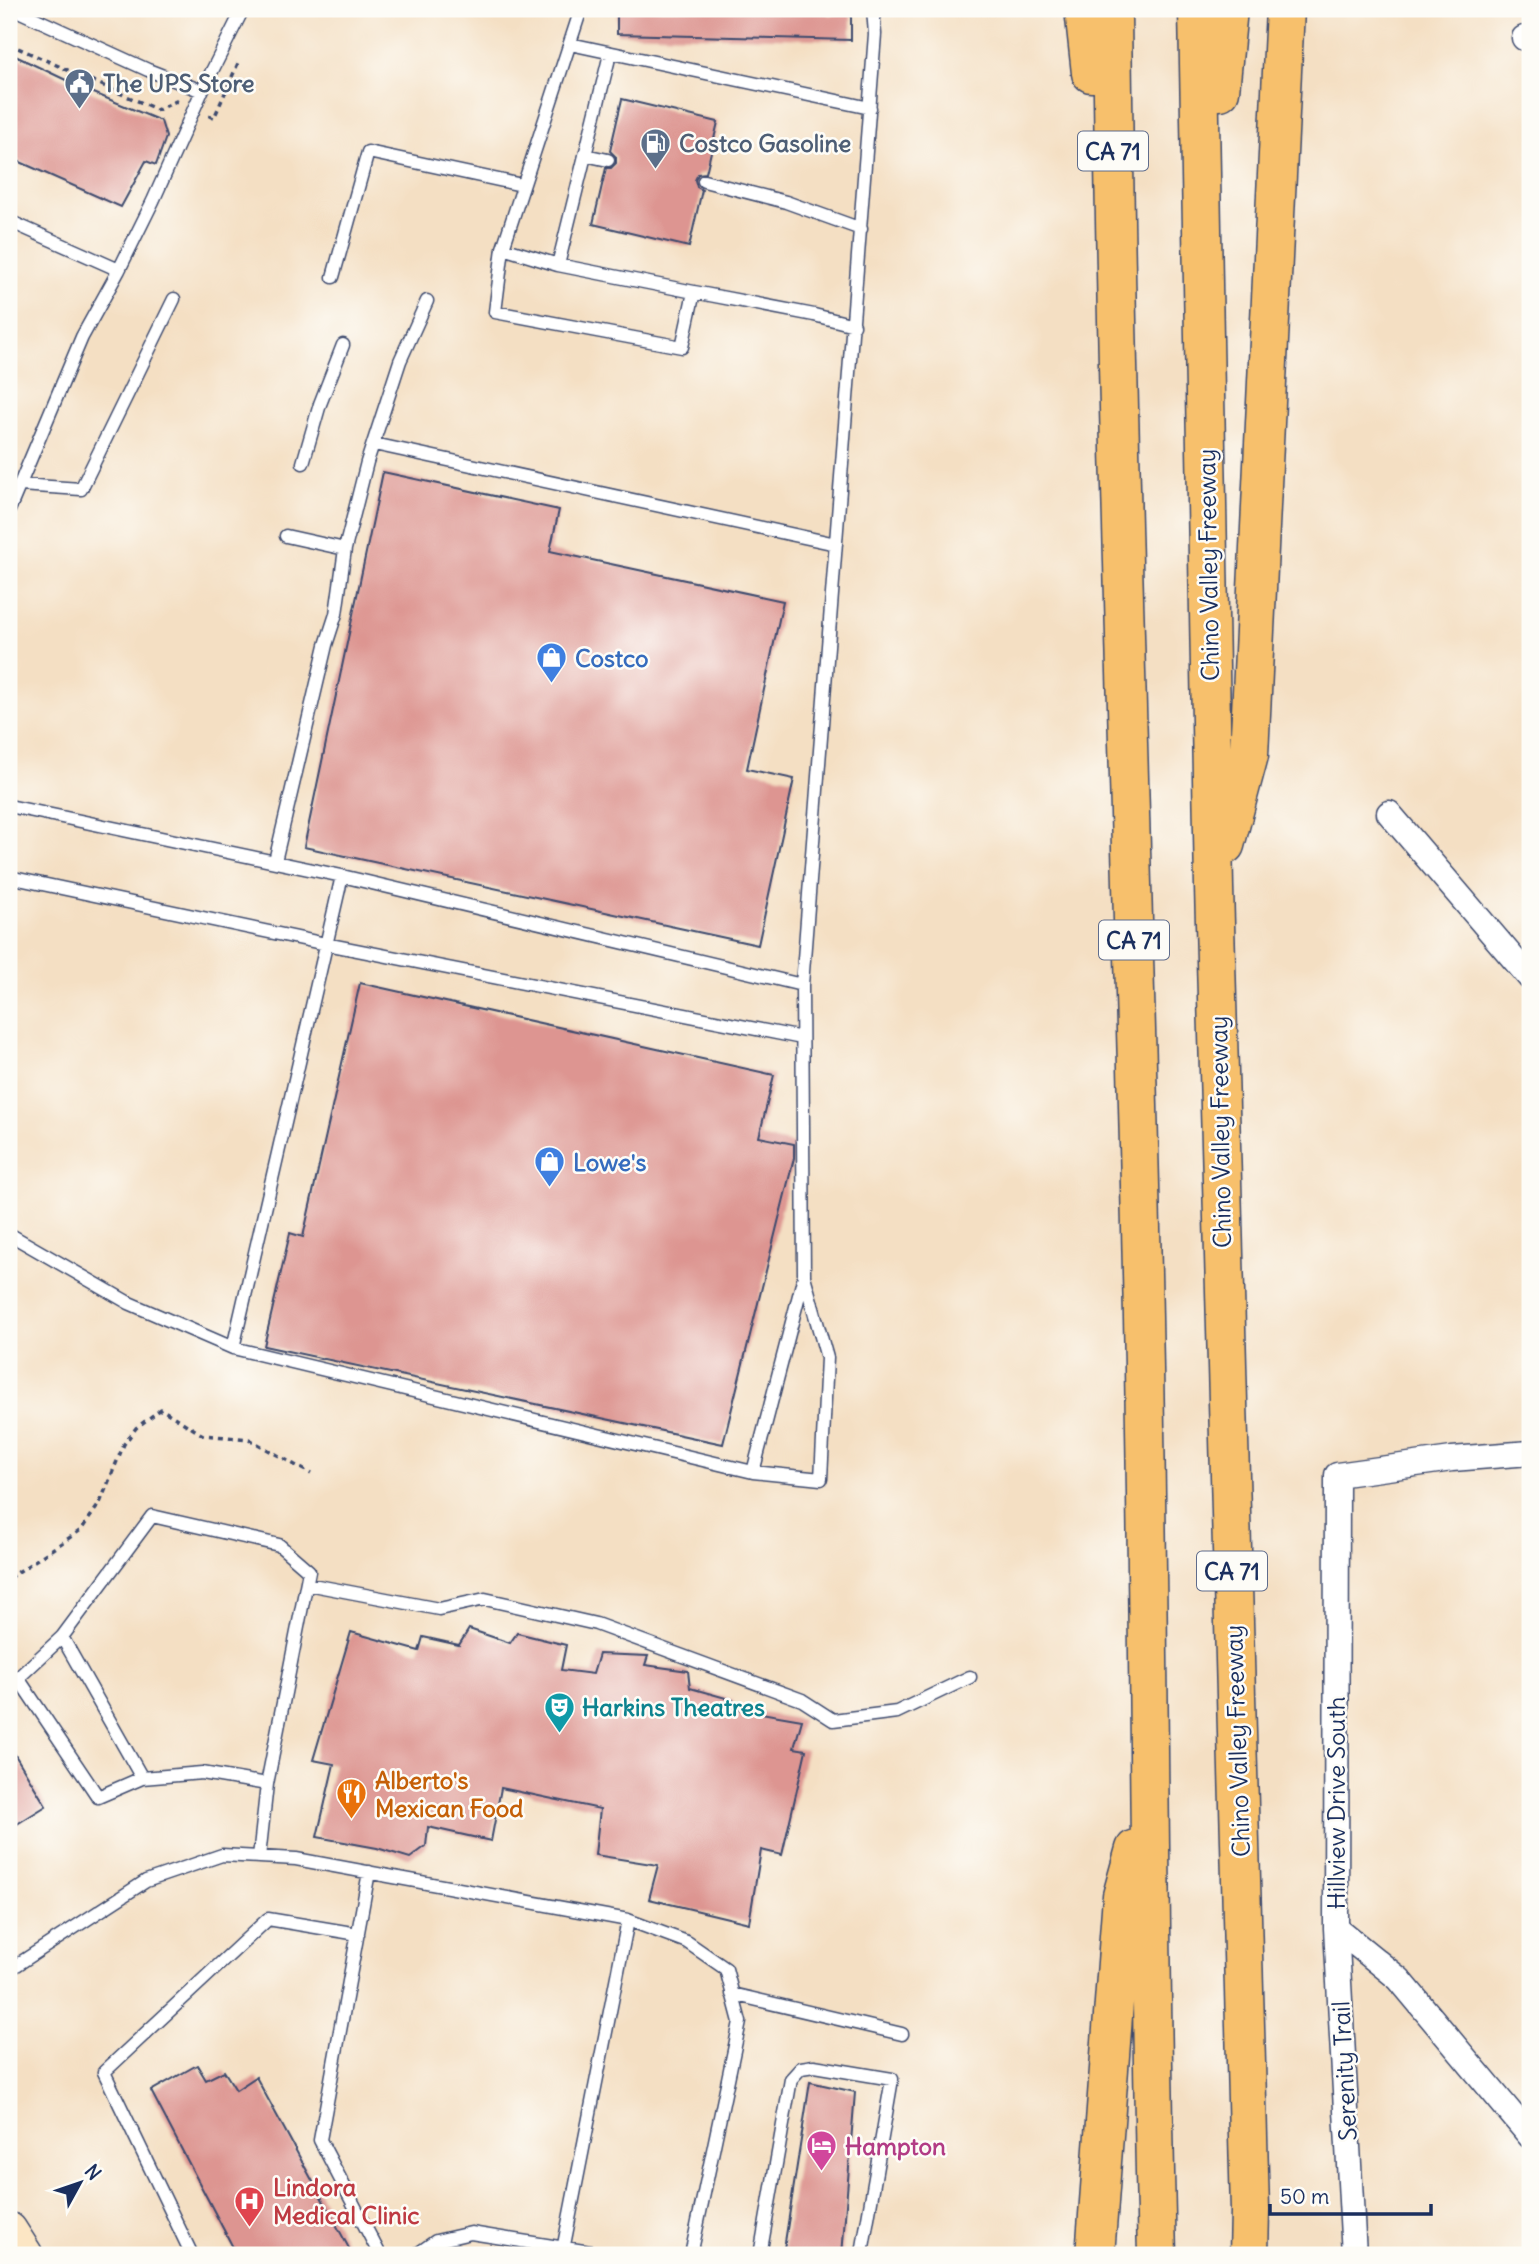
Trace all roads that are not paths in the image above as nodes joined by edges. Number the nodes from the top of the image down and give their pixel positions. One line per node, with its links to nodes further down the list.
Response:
1 (14, 9): 12 (lane)
2 (243, 9): 12 (lane)
3 (581, 9): 10 (lane)
4 (873, 9): 13 (lane)
5 (1084, 9): 26 (highway)
6 (1112, 9): 26 (highway, CA 71)
7 (1198, 9): 22 (highway, Chino Valley Freeway / CA 71)
8 (1228, 9): 22 (highway)
9 (1285, 9): 43 (highway)
10 (570, 44): 11 (lane); 17 (lane)
11 (610, 54): 13 (lane); 14 (lane)
12 (202, 91): 23 (lane)
13 (870, 108): 19 (lane)
14 (585, 155): 15 (lane); 21 (lane)
15 (608, 160)
16 (704, 181): 19 (lane)
17 (522, 186): 20 (lane); 24 (lane)
18 (9, 221): 23 (lane)
19 (861, 229): 29 (lane)
20 (503, 248): 21 (lane); 25 (lane)
21 (558, 265): 25 (lane)
22 (1204, 267): 43 (highway, Chino Valley Freeway / CA 71)
23 (119, 270): 33 (lane)
24 (333, 277)
25 (694, 292): 29 (lane)
26 (1115, 294): 58 (highway, CA 71)
27 (174, 299): 33 (lane)
28 (427, 301): 31 (lane)
29 (854, 325): 36 (lane)
30 (343, 345): 32 (lane)
31 (374, 444): 36 (lane); 37 (lane)
32 (303, 463)
33 (20, 485): 34 (lane)
34 (9, 510)
35 (286, 536): 37 (lane)
36 (836, 544): 46 (lane)
37 (345, 550): 40 (lane)
38 (9, 806): 40 (lane)
39 (1390, 813): 45 (street)
40 (275, 861): 41 (lane)
41 (342, 876): 44 (lane); 46 (lane)
42 (9, 877): 44 (lane)
43 (1214, 887): 80 (highway, Chino Valley Freeway / CA 71)
44 (326, 944): 47 (lane); 50 (lane)
45 (1530, 978)
46 (802, 985): 47 (lane)
47 (802, 1038): 49 (lane)
48 (9, 1234): 50 (lane)
49 (804, 1276): 52 (lane); 52 (lane)
50 (233, 1348): 52 (lane)
51 (1530, 1453): 62 (street, Hillview Drive South)
52 (753, 1472)
53 (307, 1584): 54 (lane); 55 (lane); 57 (lane)
54 (62, 1637): 56 (lane); 56 (lane)
55 (970, 1677)
56 (142, 1778): 57 (lane)
57 (267, 1784): 59 (lane)
58 (1147, 1800): 78 (highway); 79 (highway, CA 71)
59 (259, 1857): 60 (lane); 64 (lane)
60 (369, 1872): 61 (lane); 63 (lane)
61 (628, 1920): 65 (lane); 69 (lane)
62 (1336, 1928): 67 (street, Hillview Drive South); 81 (street, Serenity Trail)
63 (358, 1934): 71 (lane); 72 (lane)
64 (9, 1970)
65 (732, 1994): 66 (lane); 75 (lane)
66 (902, 2034)
67 (1530, 2136)
68 (9, 2230): 70 (main road)
69 (563, 2252): 73 (lane); 74 (lane)
70 (25, 2255)
71 (192, 2255)
72 (380, 2255)
73 (416, 2255)
74 (609, 2255)
75 (691, 2255)
76 (760, 2255): 77 (lane)
77 (865, 2255)
78 (1095, 2255)
79 (1157, 2255)
80 (1249, 2255)
81 (1354, 2255)

